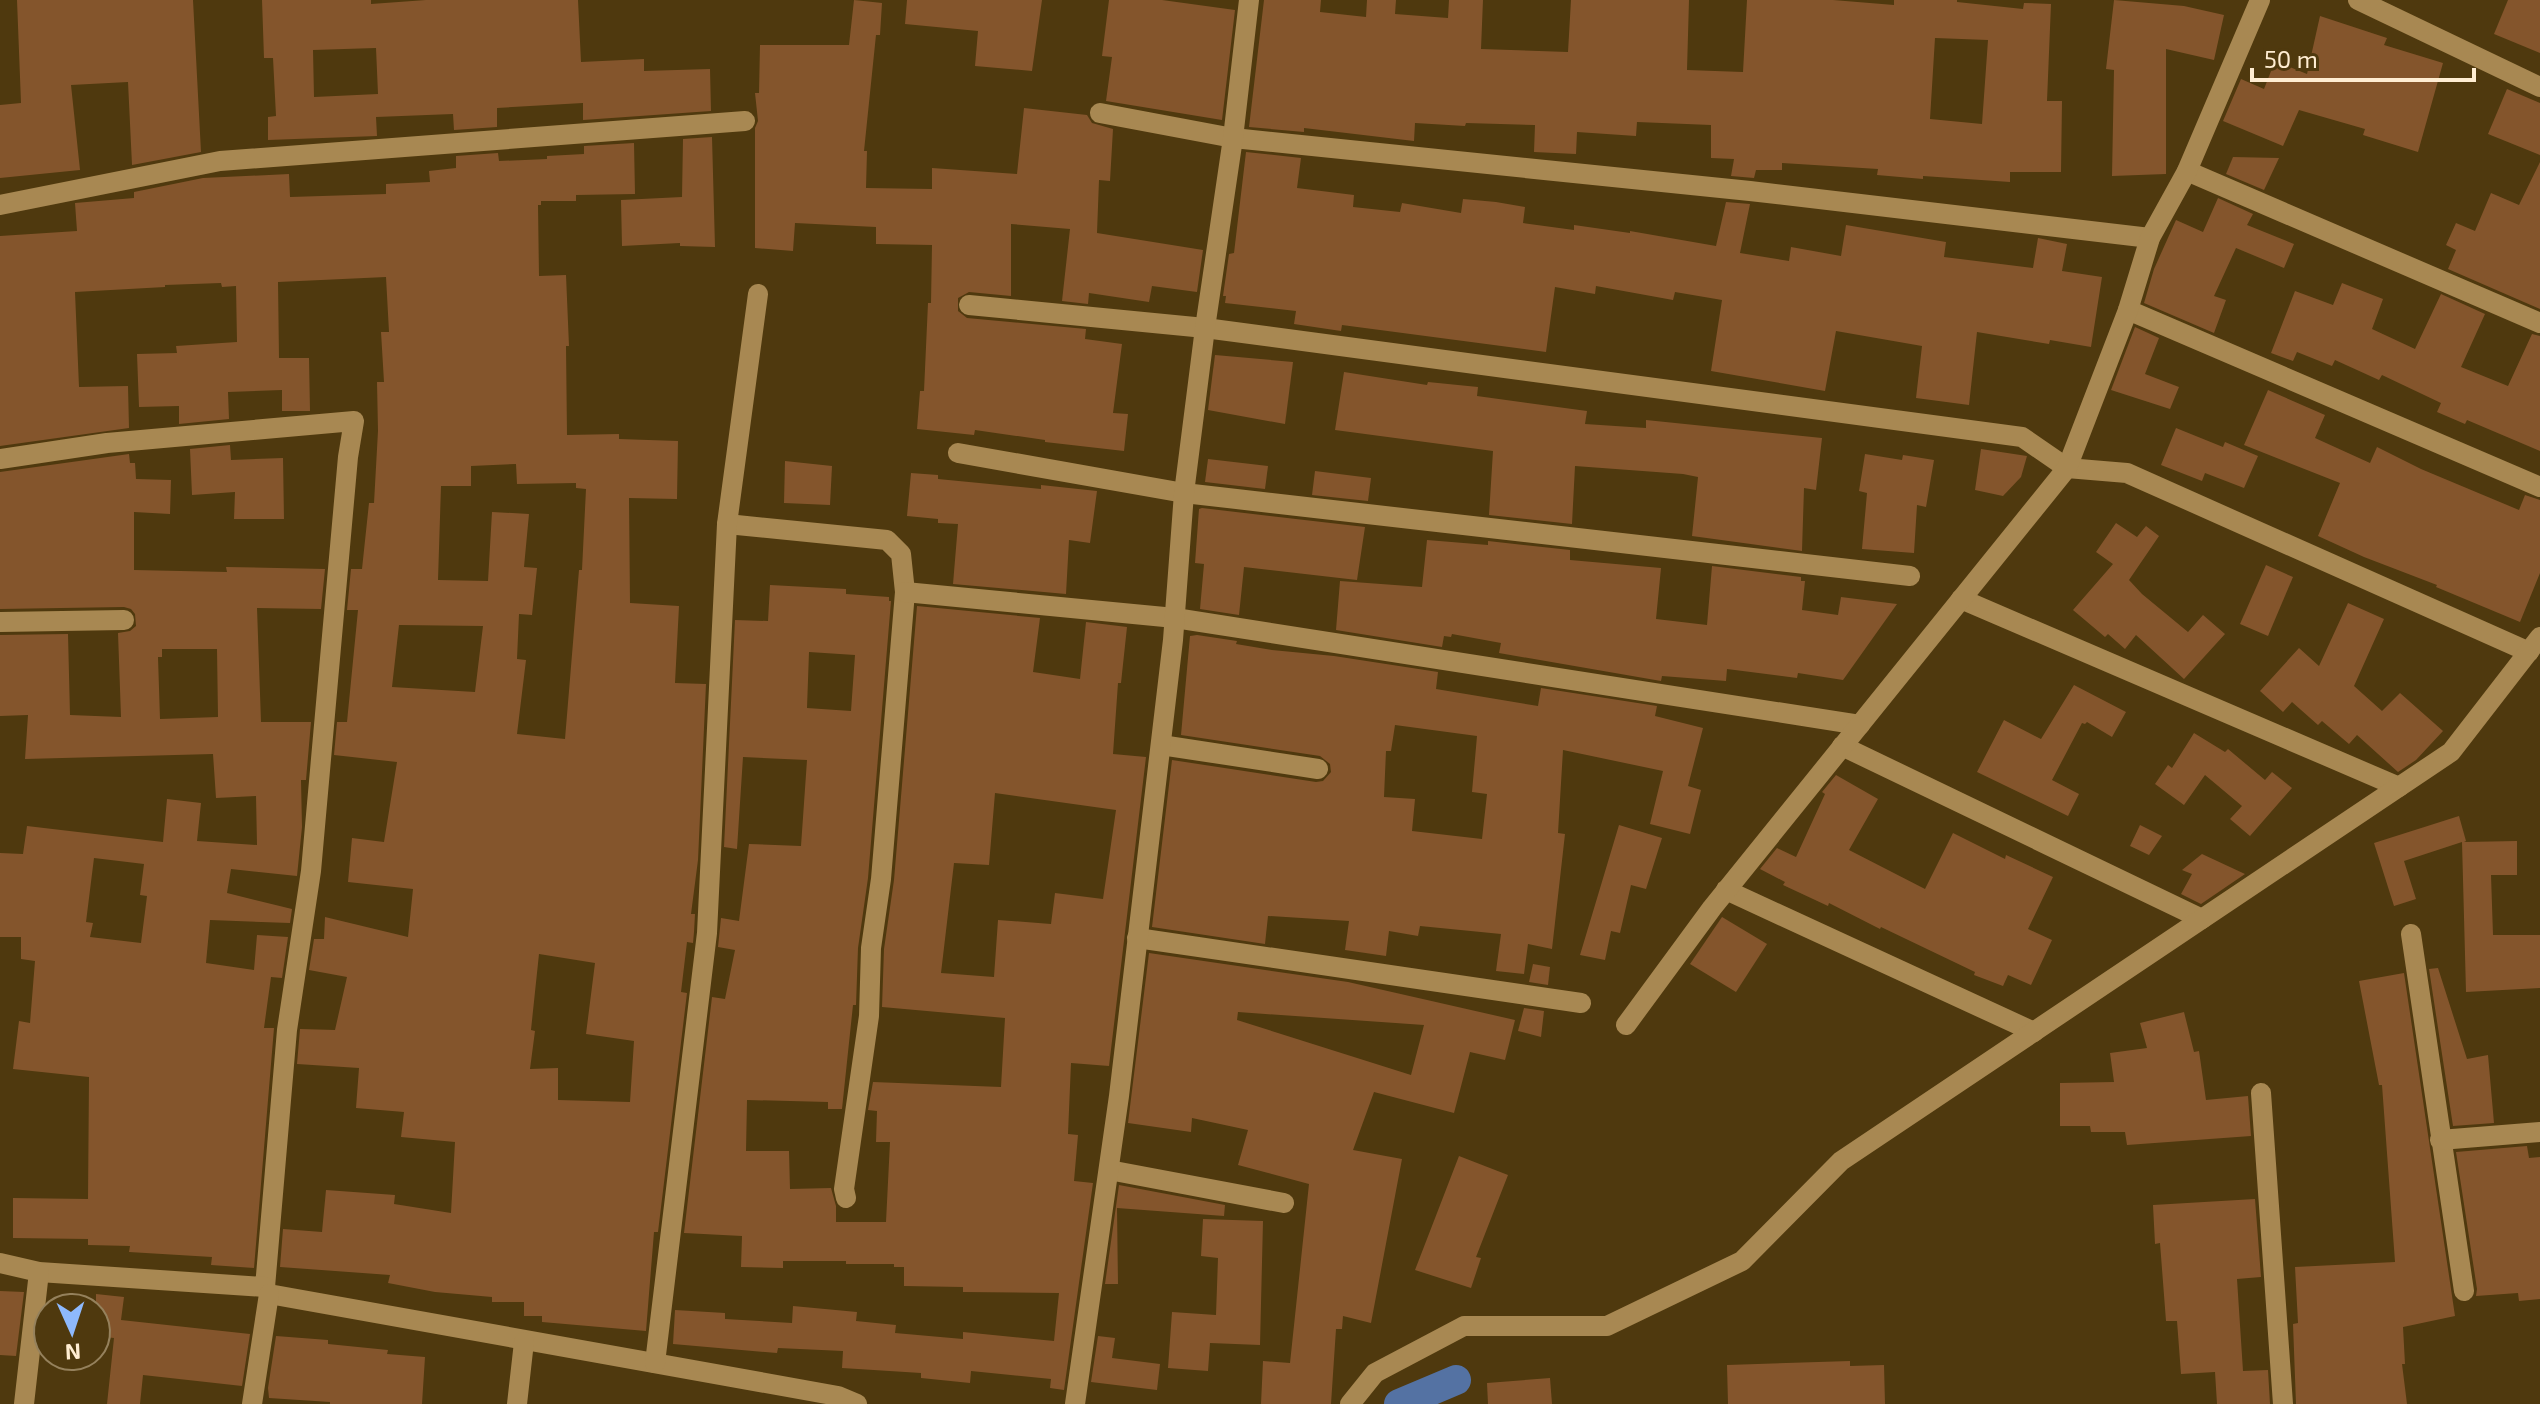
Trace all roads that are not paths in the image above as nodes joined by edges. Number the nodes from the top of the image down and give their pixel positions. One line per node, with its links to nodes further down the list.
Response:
1 (1249, 0): 7 (street)
2 (2260, 0): 8 (street)
3 (2358, 0): 4 (street)
4 (2540, 87)
5 (1100, 113): 7 (street)
6 (745, 121): 9 (street)
7 (1233, 138): 10 (street); 15 (street)
8 (2187, 171): 10 (street); 14 (street)
9 (0, 205)
10 (2150, 238): 13 (street)
11 (758, 294): 21 (street)
12 (969, 305): 15 (street)
13 (2128, 310): 18 (street); 19 (street)
14 (2540, 323)
15 (1205, 328): 18 (street); 20 (street)
16 (958, 453): 20 (street)
17 (0, 459): 49 (street)
18 (2067, 468): 24 (street); 28 (street)
19 (2540, 487)
20 (1184, 493): 22 (street); 25 (street)
21 (727, 524): 23 (street); 52 (street)
22 (1910, 576)
23 (905, 592): 25 (street); 45 (street)
24 (1961, 599): 29 (street); 33 (street)
25 (1175, 618): 29 (street); 30 (street)
26 (124, 620): 27 (street)
27 (0, 622)
28 (2534, 645): 33 (street)
29 (1860, 725): 31 (street)
30 (1161, 745): 32 (street); 37 (street)
31 (1842, 746): 34 (street); 35 (street)
32 (1318, 769)
33 (2399, 787): 35 (street)
34 (1726, 890): 39 (street); 40 (street)
35 (2202, 919): 40 (street)
36 (2411, 934): 43 (street)
37 (1137, 938): 38 (street); 44 (street)
38 (1581, 1003)
39 (1626, 1025)
40 (2034, 1032): 58 (street)
41 (2261, 1093): 59 (street)
42 (2540, 1132): 43 (street)
43 (2440, 1140): 50 (street)
44 (1109, 1170): 46 (street); 57 (street)
45 (846, 1198)
46 (1284, 1203)
47 (0, 1263): 48 (street)
48 (39, 1272): 49 (street); 53 (street)
49 (267, 1291): 51 (street); 54 (street)
50 (2464, 1291)
51 (524, 1342): 52 (street); 55 (street)
52 (655, 1363): 56 (street)
53 (24, 1404)
54 (252, 1404)
55 (517, 1404)
56 (857, 1404)
57 (1075, 1404)
58 (1350, 1404)
59 (2283, 1404)

